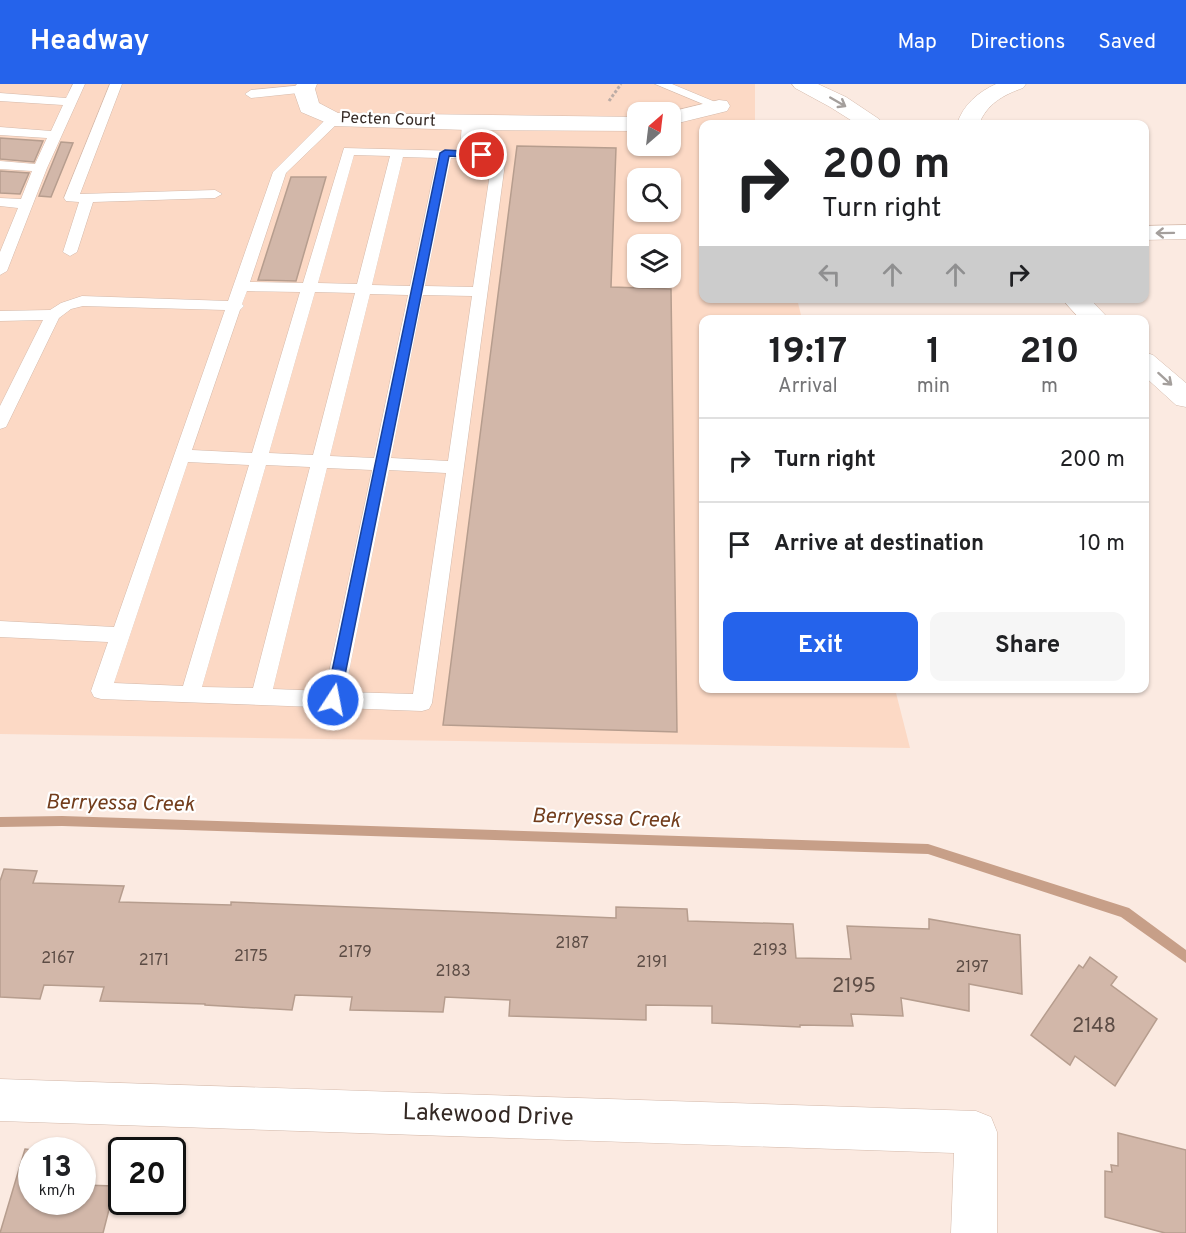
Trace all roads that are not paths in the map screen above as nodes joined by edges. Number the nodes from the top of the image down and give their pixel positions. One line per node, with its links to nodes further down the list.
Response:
1 (79, 84): 9 (lane)
2 (116, 84): 25 (lane)
3 (661, 84): 10 (lane)
4 (802, 84): 13 (main road, one-way to 13)
5 (1016, 84): 14 (main road)
6 (306, 87): 7 (lane); 12 (main road, Pecten Court)
7 (251, 94)
8 (0, 97): 9 (lane)
9 (70, 102): 18 (lane)
10 (719, 106): 11 (main road)
11 (681, 116)
12 (334, 118): 15 (main road, Pecten Court); 33 (lane)
13 (865, 120)
14 (970, 120)
15 (468, 123): 16 (main road, Pecten Court); 21 (lane)
16 (627, 124)
17 (0, 131): 18 (lane)
18 (55, 135): 23 (lane)
19 (398, 152): 20 (lane); 34 (lane); 35 (lane)
20 (445, 153): 21 (lane); 36 (lane)
21 (466, 153): 37 (lane)
22 (0, 165): 23 (lane)
23 (40, 168): 27 (lane)
24 (215, 194): 25 (lane)
25 (87, 198): 31 (lane)
26 (0, 202): 27 (lane)
27 (26, 204): 30 (lane)
28 (1186, 232): 29 (main road, one-way to 29)
29 (1149, 233)
30 (7, 234): 32 (lane)
31 (70, 252)
32 (0, 271)
33 (242, 286): 34 (lane); 39 (lane)
34 (309, 288): 35 (lane); 47 (lane)
35 (363, 289): 36 (lane); 48 (lane)
36 (417, 291): 37 (lane); 49 (lane)
37 (480, 292): 50 (lane)
38 (1078, 303): 41 (main road)
39 (236, 306): 40 (lane); 46 (lane)
40 (53, 315): 42 (lane); 45 (lane)
41 (1092, 315)
42 (0, 316)
43 (1149, 365): 44 (main road, one-way to 44)
44 (1186, 398)
45 (0, 423)
46 (183, 456): 47 (lane); 52 (lane)
47 (259, 459): 48 (lane); 53 (lane)
48 (320, 461): 49 (lane); 54 (lane)
49 (381, 464): 50 (lane); 55 (lane)
50 (455, 467): 55 (lane)
51 (0, 629): 52 (lane)
52 (120, 635): 53 (lane)
53 (190, 695): 54 (lane)
54 (261, 698): 55 (lane)
55 (333, 700)
56 (0, 1100): 57 (main road, Lakewood Drive)
57 (974, 1233)

